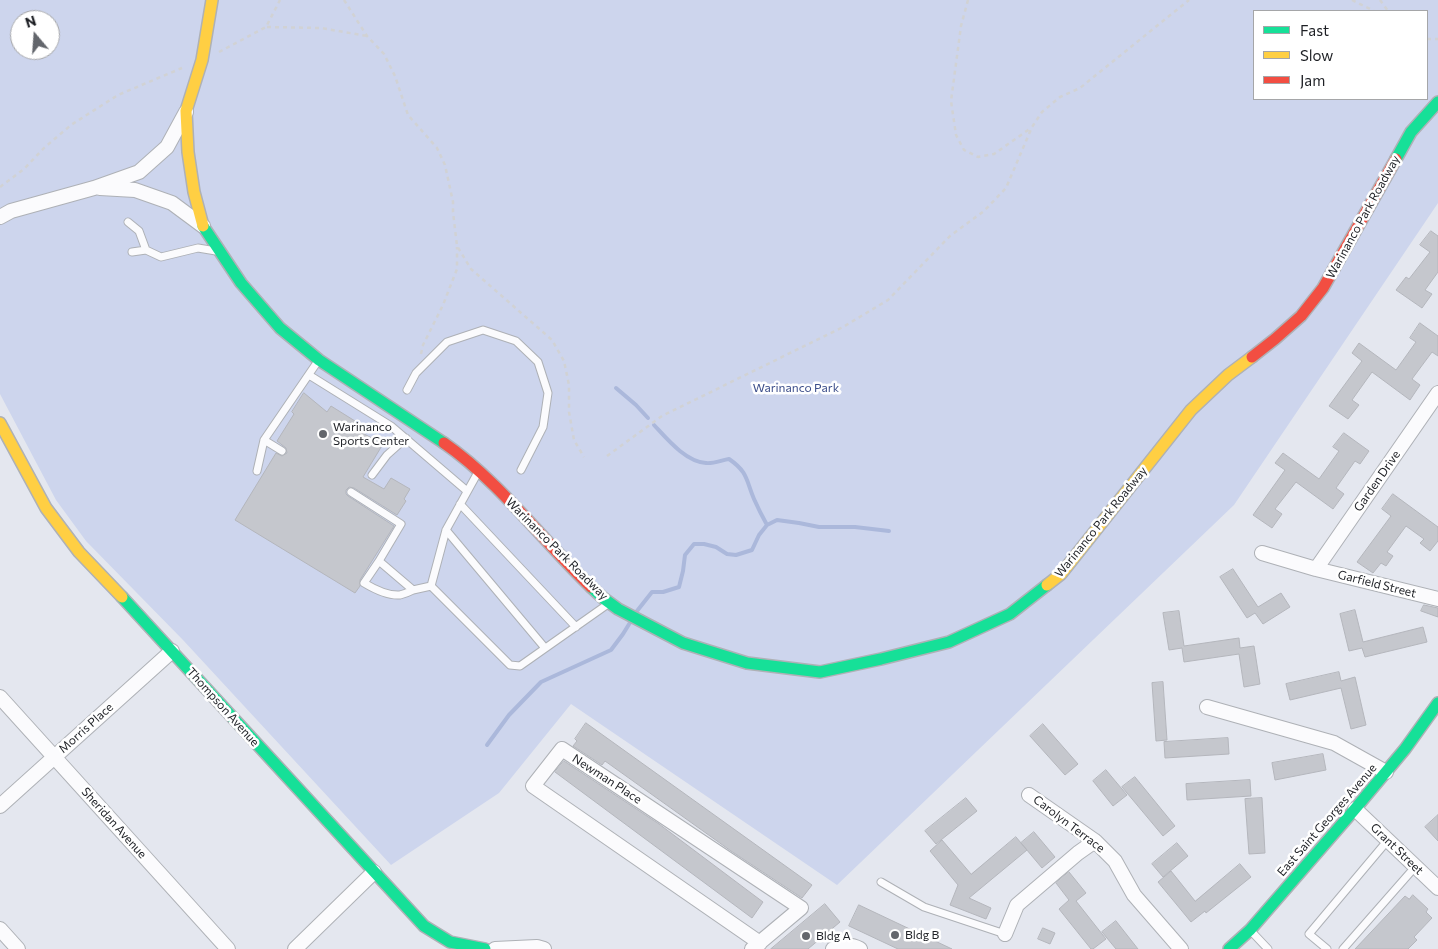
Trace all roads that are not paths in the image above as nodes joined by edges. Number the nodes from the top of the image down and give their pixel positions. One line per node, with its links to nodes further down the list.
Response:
1 (212, 0): 3 (street, Warinanco Park Roadway)
2 (1438, 102): 33 (street, Warinanco Park Roadway)
3 (186, 112): 4 (street, Warinanco Park Roadway); 7 (street, Warinanco Park Roadway)
4 (94, 188): 5 (street, Warinanco Park Roadway); 7 (street, Warinanco Park Roadway)
5 (0, 217)
6 (128, 222): 8 (lane)
7 (203, 226): 10 (street, Warinanco Park Roadway)
8 (146, 250): 9 (lane); 10 (lane)
9 (132, 252)
10 (221, 252): 11 (street, Warinanco Park Roadway)
11 (319, 360): 12 (lane); 21 (street, Warinanco Park Roadway)
12 (309, 374): 16 (lane); 17 (lane)
13 (407, 390): 19 (lane)
14 (1438, 393): 29 (street, Garden Drive)
15 (0, 423): 36 (street, Thompson Avenue)
16 (406, 438): 22 (lane); 24 (lane)
17 (264, 440): 18 (lane); 20 (lane)
18 (282, 451)
19 (521, 470)
20 (256, 471)
21 (479, 472): 24 (lane); 33 (street, Warinanco Park Roadway)
22 (372, 475)
23 (351, 492): 28 (lane)
24 (467, 492): 25 (lane)
25 (460, 504): 26 (lane); 34 (lane)
26 (446, 530): 30 (lane); 35 (lane)
27 (1262, 553): 29 (street, Garfield Street)
28 (379, 561): 31 (lane); 31 (lane)
29 (1316, 569): 32 (street, Garfield Street)
30 (431, 586): 31 (lane); 35 (lane)
31 (412, 590)
32 (1438, 599)
33 (614, 606): 34 (lane)
34 (576, 627): 35 (lane)
35 (545, 648)
36 (172, 651): 40 (street, Morris Place); 48 (street, Thompson Avenue)
37 (0, 697): 40 (street, Sheridan Avenue)
38 (1438, 703): 41 (street, East Saint Georges Avenue)
39 (1207, 708): 41 (street)
40 (54, 757): 43 (street, Morris Place); 56 (street, Sheridan Avenue)
41 (1386, 772): 44 (street, East Saint Georges Avenue)
42 (1029, 795): 46 (street, Carolyn Terrace)
43 (0, 806)
44 (1355, 809): 45 (street, Grant Street); 52 (street, East Saint Georges Avenue)
45 (1388, 840): 47 (street, Grant Street); 66 (lane)
46 (1095, 841): 53 (street); 63 (street, Carolyn Terrace)
47 (1415, 867): 50 (street, Grant Street); 67 (lane)
48 (374, 872): 57 (street); 58 (street, Thompson Avenue)
49 (881, 882): 53 (lane)
50 (1438, 888)
51 (0, 929): 55 (street)
52 (1250, 930): 64 (street, East Saint Georges Avenue); 65 (lane)
53 (1005, 934)
54 (756, 946): 54 (street, Newman Place)
55 (18, 949)
56 (228, 949)
57 (295, 949)
58 (485, 949)
59 (495, 949): 60 (street)
60 (544, 949)
61 (833, 949): 62 (street)
62 (860, 949)
63 (1181, 949)
64 (1229, 949)
65 (1268, 949)
66 (1327, 949)
67 (1343, 949)

